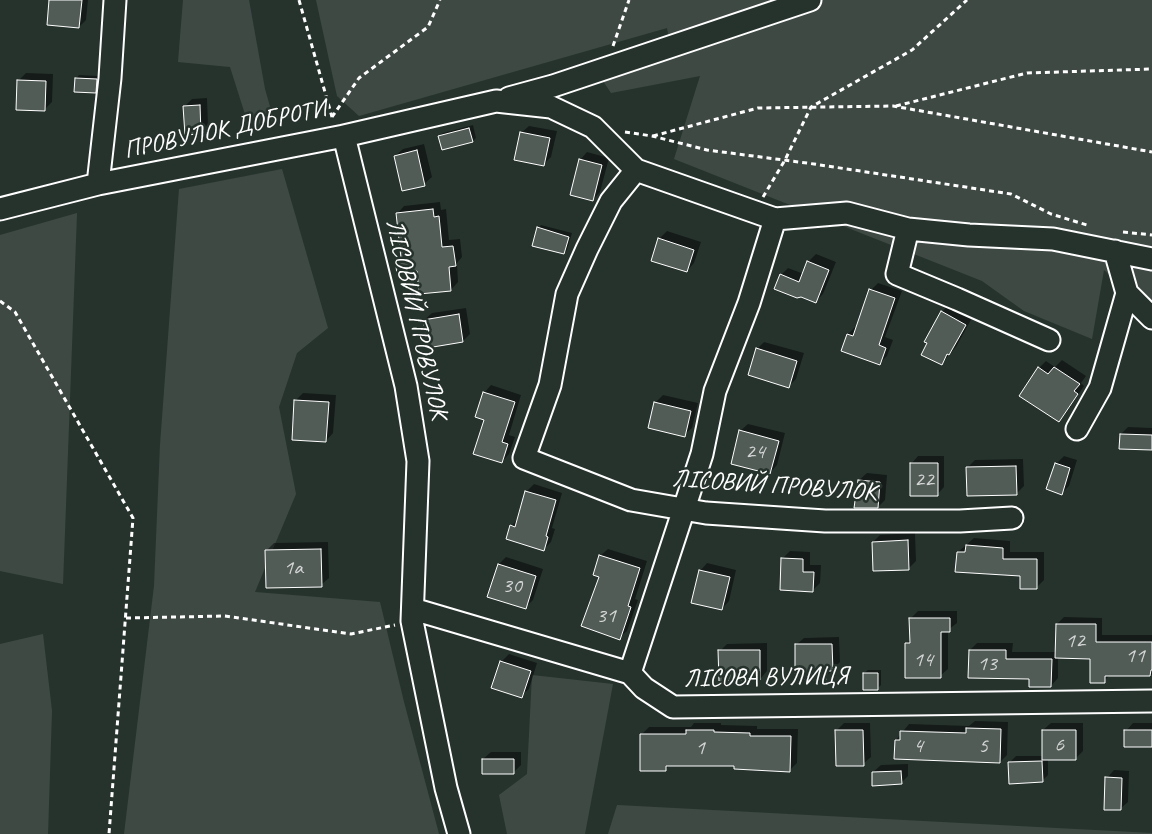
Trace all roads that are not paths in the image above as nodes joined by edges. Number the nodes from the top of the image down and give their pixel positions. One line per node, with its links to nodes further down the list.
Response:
1 (115, 0): 6 (street, ПРОВУЛОК ДОБРОТИ)
2 (810, 0): 3 (street)
3 (496, 101): 4 (street); 5 (street)
4 (344, 136): 6 (street, ПРОВУЛОК ДОБРОТИ); 18 (street, ЛІСОВИЙ ПРОВУЛОК)
5 (636, 170): 8 (street); 16 (street, ЛІСОВИЙ ПРОВУЛОК)
6 (98, 184): 7 (street, ПРОВУЛОК ДОБРОТИ)
7 (0, 209)
8 (775, 219): 9 (street); 16 (street)
9 (908, 229): 10 (street); 14 (street)
10 (1115, 241): 11 (street); 12 (street)
11 (1152, 259)
12 (1127, 293): 13 (street); 15 (street)
13 (1152, 318)
14 (1049, 340)
15 (1076, 429)
16 (684, 509): 17 (street, ЛІСОВИЙ ПРОВУЛОК); 19 (street)
17 (1012, 518)
18 (413, 615): 19 (street); 21 (street, ЛІСОВИЙ ПРОВУЛОК)
19 (630, 673): 20 (street, ЛІСОВА ВУЛИЦЯ)
20 (1152, 702)
21 (459, 832)

